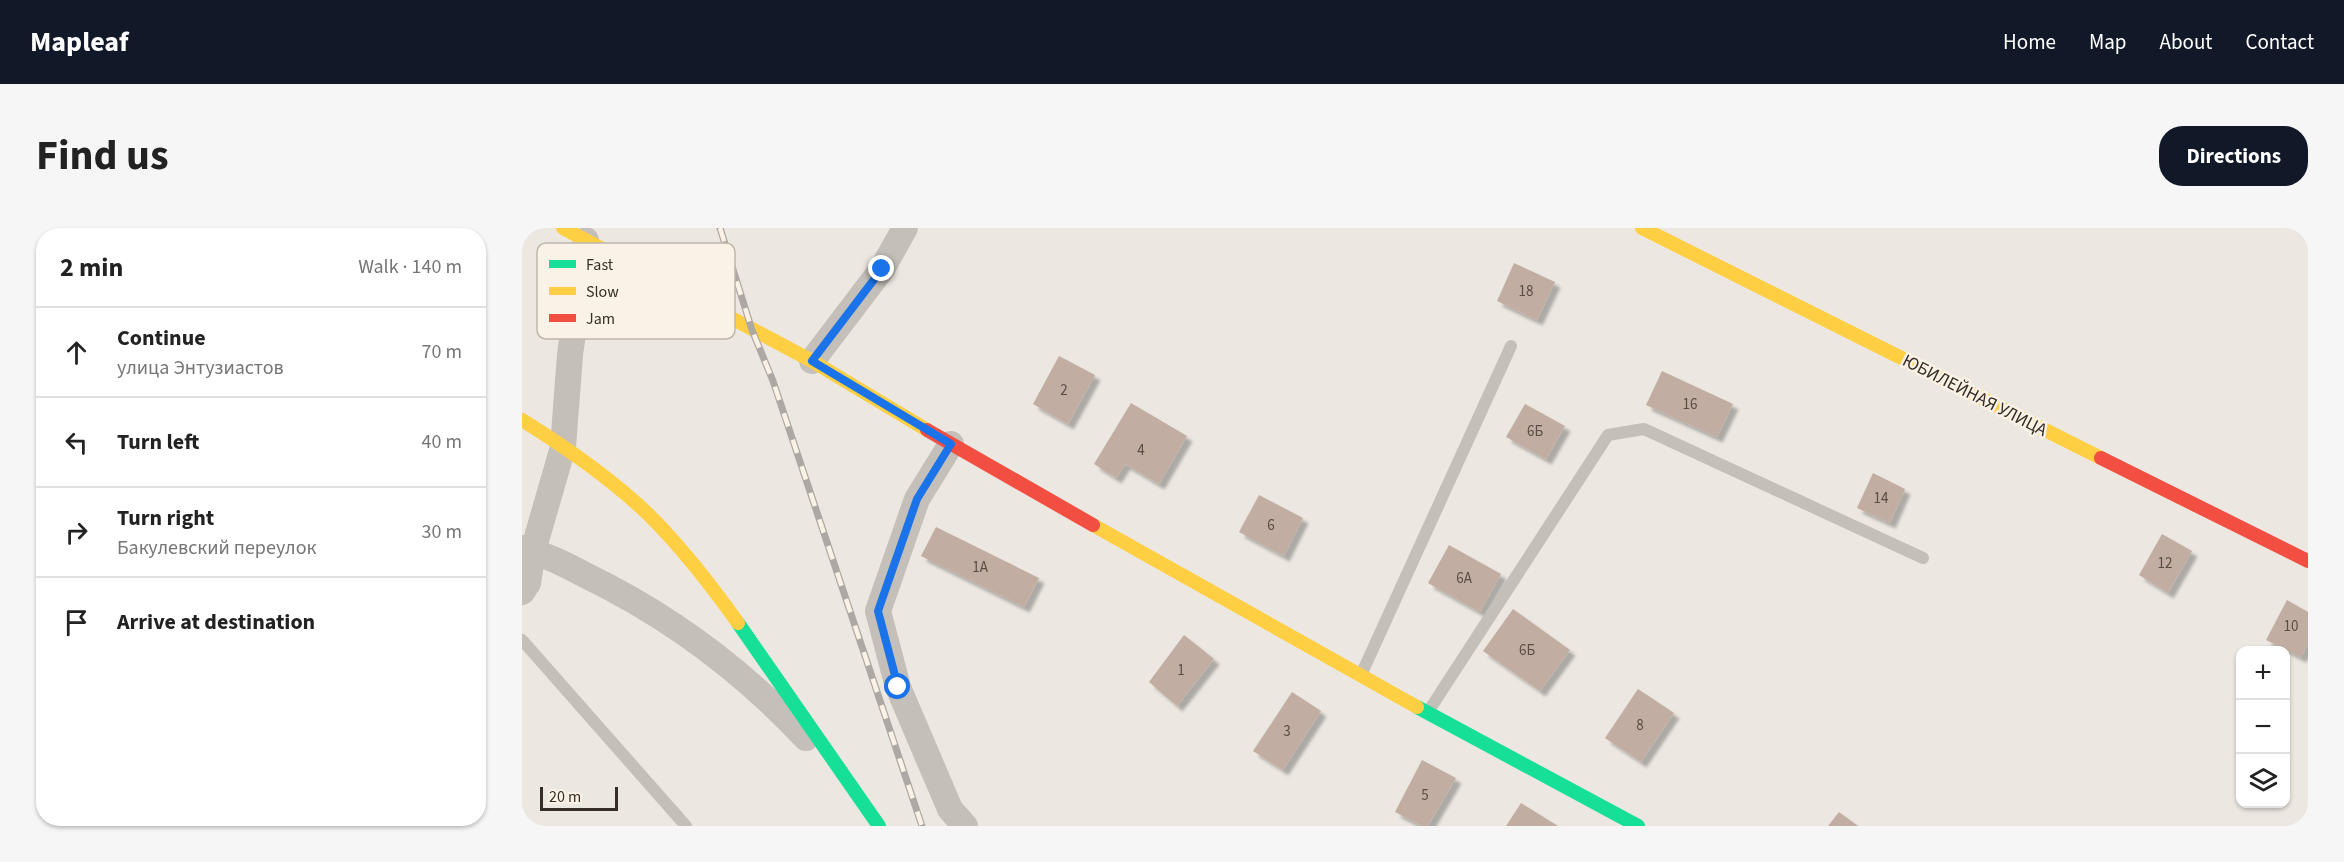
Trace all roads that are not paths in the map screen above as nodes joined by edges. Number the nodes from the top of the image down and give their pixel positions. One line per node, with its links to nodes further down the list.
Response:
1 (563, 228): 4 (street)
2 (905, 228): 10 (street)
3 (1642, 228): 16 (street, ЮБИЛЕЙНАЯ УЛИЦА)
4 (586, 240): 5 (street); 6 (street)
5 (586, 243)
6 (592, 243)
7 (735, 320): 10 (street)
8 (572, 339): 13 (street)
9 (1511, 346): 19 (lane)
10 (812, 361): 12 (street)
11 (522, 420): 13 (street)
12 (951, 444): 19 (street); 23 (street)
13 (563, 447): 14 (street); 22 (street)
14 (528, 549): 17 (street); 22 (street)
15 (1923, 558): 20 (lane)
16 (2308, 561)
17 (522, 592)
18 (522, 640): 21 (lane)
19 (1361, 676): 20 (street)
20 (1428, 712): 24 (street)
21 (686, 826)
22 (879, 826)
23 (965, 826)
24 (1638, 826)

